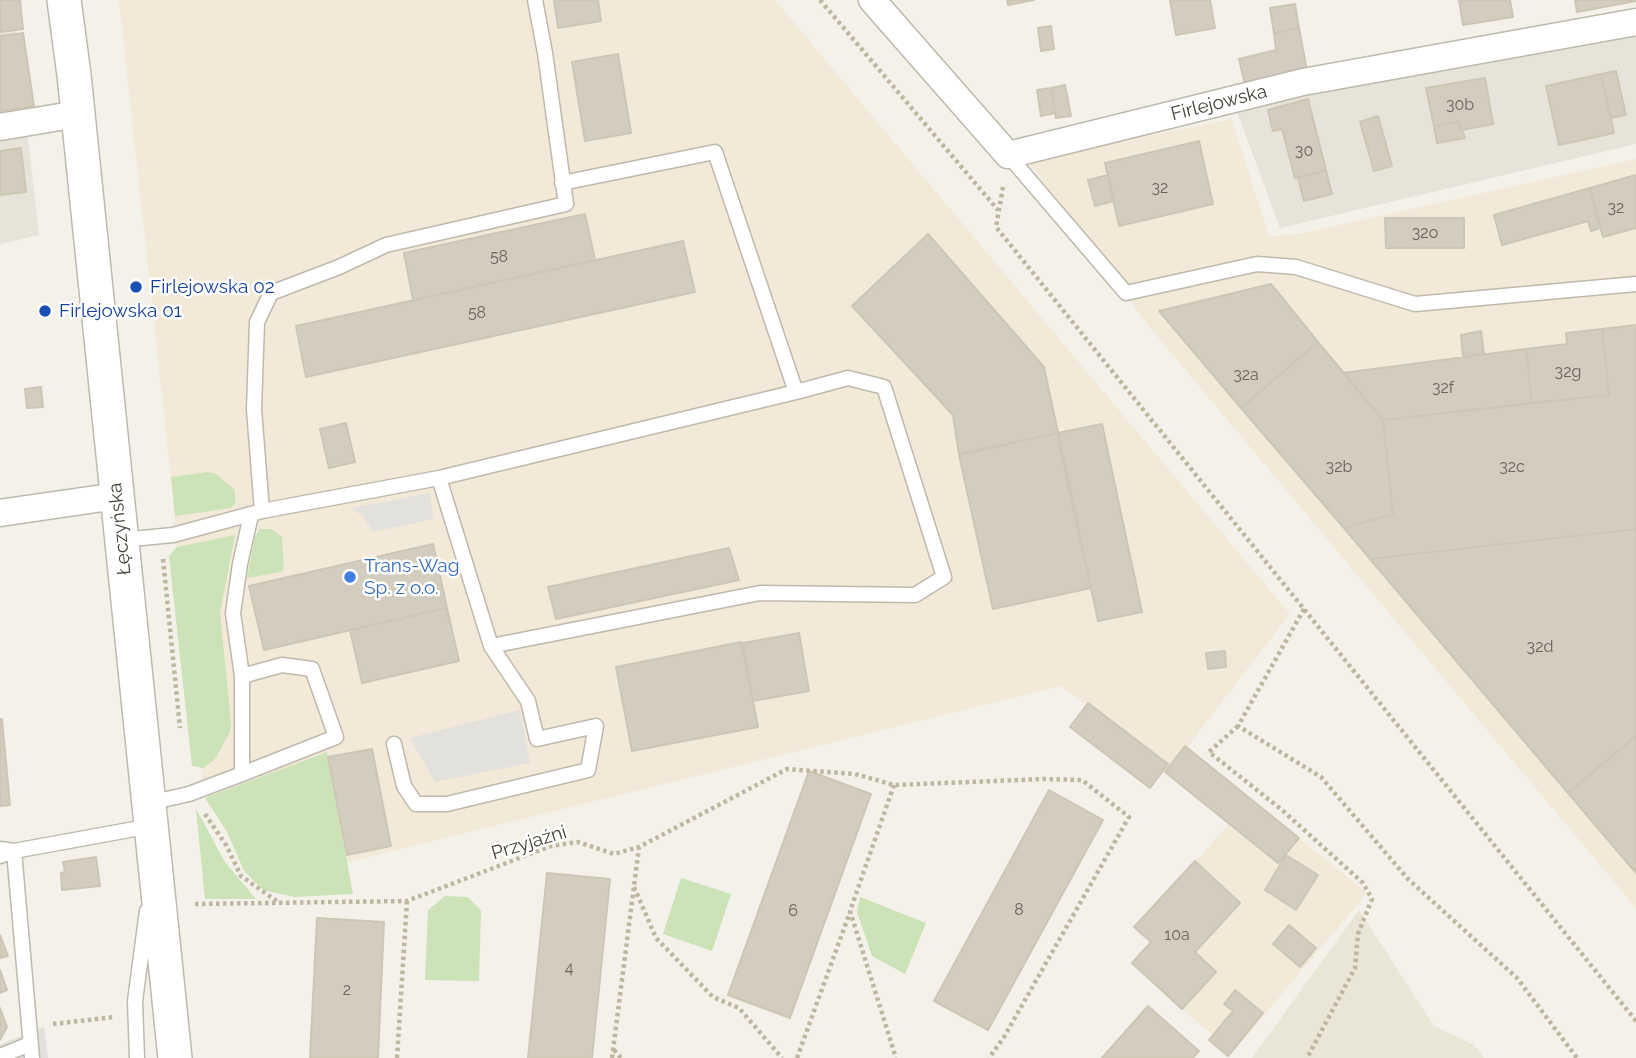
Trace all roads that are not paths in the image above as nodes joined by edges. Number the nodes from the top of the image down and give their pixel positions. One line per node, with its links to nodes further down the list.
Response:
1 (64, 0): 5 (street, Łęczyńska)
2 (535, 0): 8 (lane)
3 (872, 0): 7 (street)
4 (1636, 22): 7 (street, Firlejowska)
5 (78, 114): 6 (street); 12 (street, Łęczyńska)
6 (0, 127)
7 (1008, 155): 9 (lane)
8 (562, 183): 10 (lane); 14 (lane)
9 (1636, 284)
10 (796, 392): 11 (lane); 16 (lane)
11 (439, 478): 14 (lane); 16 (lane)
12 (117, 496): 13 (street); 15 (street, Łęczyńska)
13 (0, 513)
14 (256, 513): 15 (lane); 17 (lane)
15 (121, 540): 20 (street, Łęczyńska)
16 (491, 646): 18 (lane)
17 (242, 676): 19 (lane); 19 (lane)
18 (394, 744)
19 (242, 774): 20 (lane)
20 (151, 829): 21 (lane); 24 (lane); 25 (street, Łęczyńska)
21 (5, 852): 22 (lane)
22 (31, 1051): 23 (lane)
23 (0, 1056)
24 (137, 1058)
25 (175, 1058)

